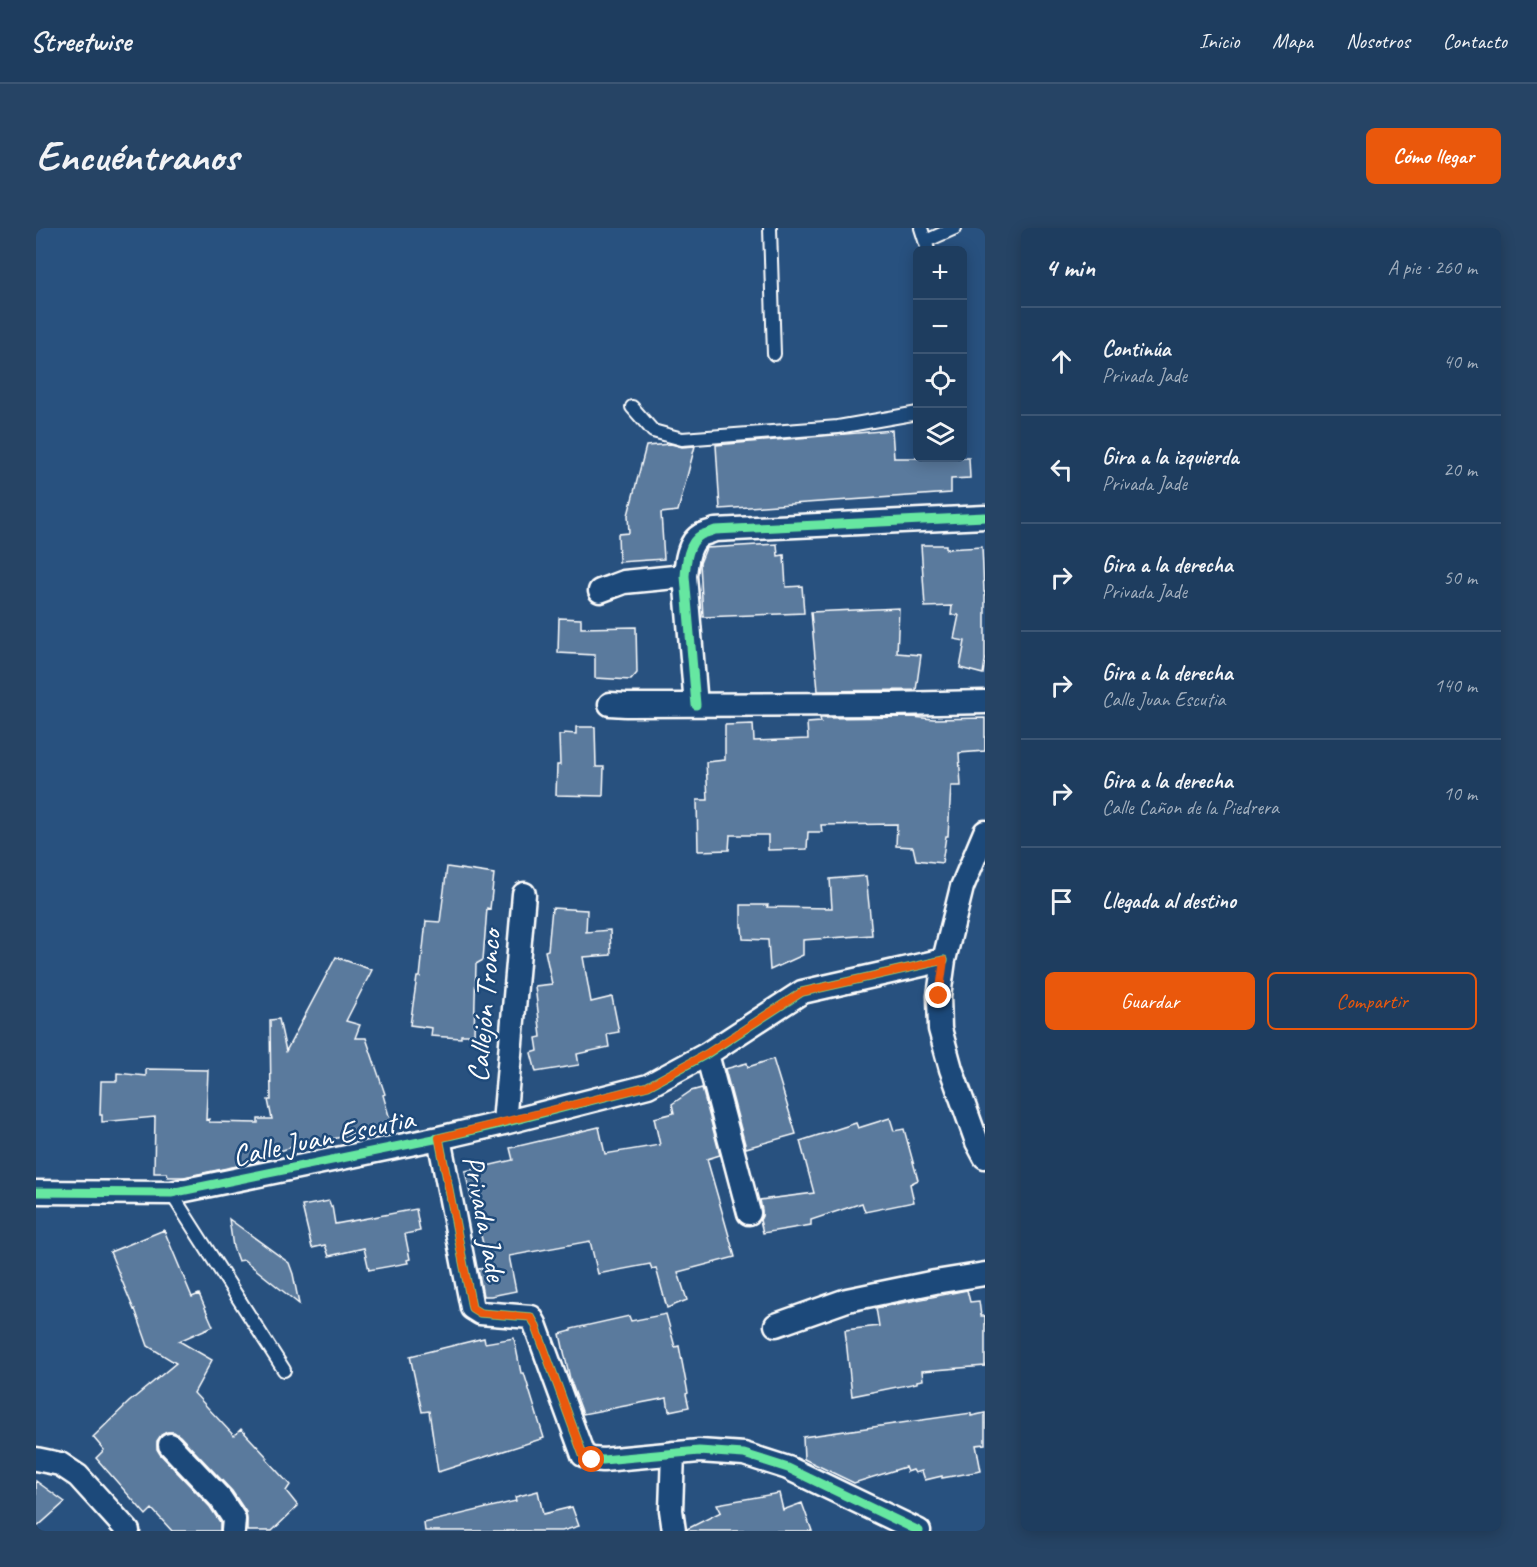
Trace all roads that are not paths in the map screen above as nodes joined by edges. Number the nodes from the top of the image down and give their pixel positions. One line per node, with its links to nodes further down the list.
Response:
1 (770, 228): 5 (lane)
2 (921, 228): 4 (lane)
3 (955, 228): 4 (lane)
4 (927, 246)
5 (774, 354)
6 (632, 407): 7 (lane)
7 (913, 414)
8 (985, 517): 9 (street)
9 (685, 576): 10 (street); 13 (street)
10 (600, 591)
11 (985, 702): 13 (street)
12 (610, 704): 13 (street)
13 (696, 705)
14 (985, 832): 16 (street)
15 (524, 894): 18 (street, Callejón Tronco)
16 (944, 960): 17 (street, Calle Juan Escutia); 20 (street)
17 (706, 1054): 18 (street, Calle Juan Escutia); 23 (street)
18 (504, 1123): 19 (street, Calle Juan Escutia)
19 (439, 1138): 22 (street, Calle Juan Escutia); 28 (street, Privada Jade)
20 (985, 1157)
21 (36, 1192): 22 (street, Calle Juan Escutia)
22 (171, 1193): 26 (lane)
23 (749, 1214)
24 (985, 1274): 25 (street)
25 (776, 1325)
26 (284, 1371)
27 (170, 1445): 31 (street)
28 (673, 1453): 32 (street); 33 (street)
29 (36, 1458): 30 (street)
30 (128, 1531)
31 (233, 1531)
32 (674, 1531)
33 (919, 1531)

